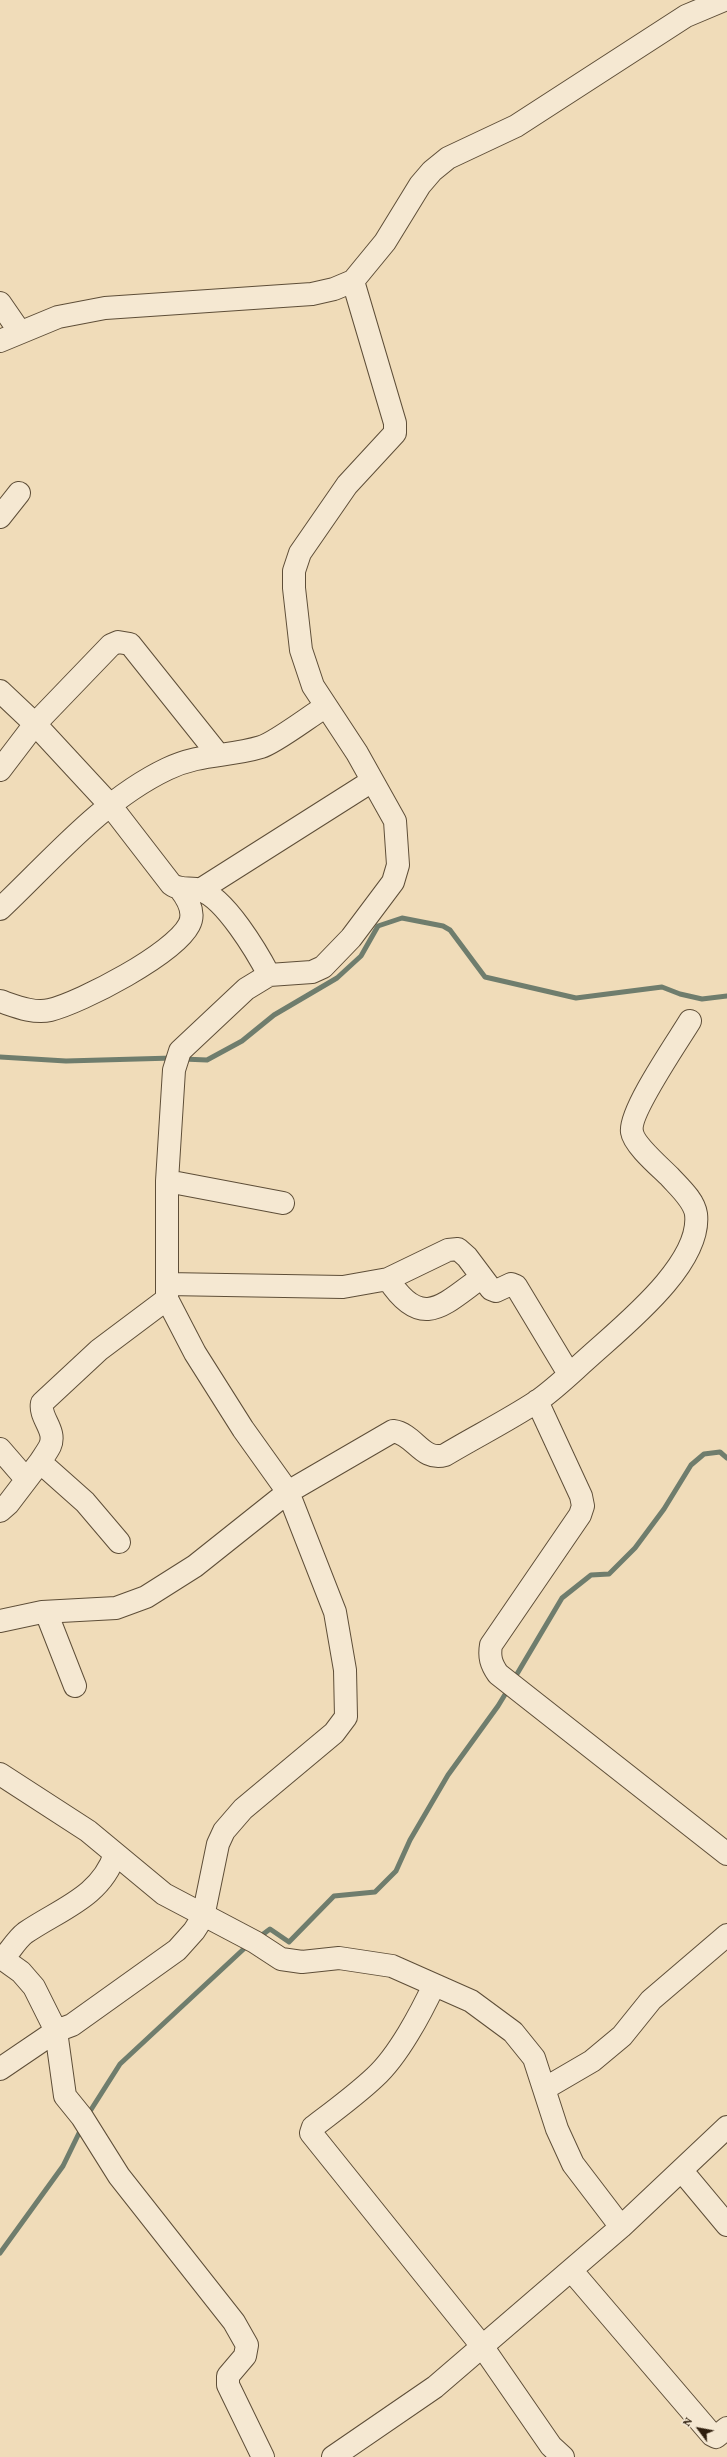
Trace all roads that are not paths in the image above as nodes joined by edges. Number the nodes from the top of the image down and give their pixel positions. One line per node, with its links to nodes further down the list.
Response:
1 (724, 0): 2 (street)
2 (353, 281): 4 (street); 9 (street)
3 (0, 302): 4 (street)
4 (20, 332): 5 (street)
5 (0, 341)
6 (19, 493): 7 (street)
7 (0, 517)
8 (0, 691): 10 (street)
9 (325, 707): 11 (street); 13 (street)
10 (35, 724): 11 (street); 12 (street); 14 (street)
11 (217, 753): 14 (street)
12 (0, 770)
13 (372, 782): 15 (street); 17 (street)
14 (110, 805): 15 (street); 16 (street)
15 (190, 889): 17 (street); 18 (street)
16 (0, 909)
17 (269, 975): 20 (street)
18 (0, 1001)
19 (690, 1021): 25 (street)
20 (167, 1181): 21 (street); 24 (street)
21 (283, 1203)
22 (482, 1277): 23 (street); 23 (street); 25 (street)
23 (388, 1279): 24 (street)
24 (167, 1292): 28 (street); 30 (street)
25 (569, 1374): 26 (street)
26 (537, 1401): 30 (street); 38 (street)
27 (0, 1449): 29 (street)
28 (40, 1462): 29 (street); 32 (street)
29 (26, 1479): 31 (street)
30 (288, 1492): 33 (street); 39 (street)
31 (0, 1510)
32 (119, 1542)
33 (46, 1612): 34 (street); 35 (street)
34 (0, 1622)
35 (75, 1686)
36 (0, 1774): 37 (street)
37 (116, 1854): 39 (street); 41 (street)
38 (727, 1854)
39 (203, 1916): 42 (street); 43 (street)
40 (727, 1935): 45 (street)
41 (2, 1958): 43 (street)
42 (434, 1985): 45 (street); 51 (street)
43 (56, 2031): 44 (street); 53 (street)
44 (0, 2069)
45 (544, 2089): 49 (street)
46 (727, 2128): 47 (street)
47 (682, 2172): 48 (street); 49 (street)
48 (727, 2225)
49 (620, 2227): 50 (street)
50 (571, 2270): 51 (street); 52 (street)
51 (482, 2346): 54 (street); 55 (street)
52 (727, 2428)
53 (262, 2457)
54 (333, 2457)
55 (563, 2457)

